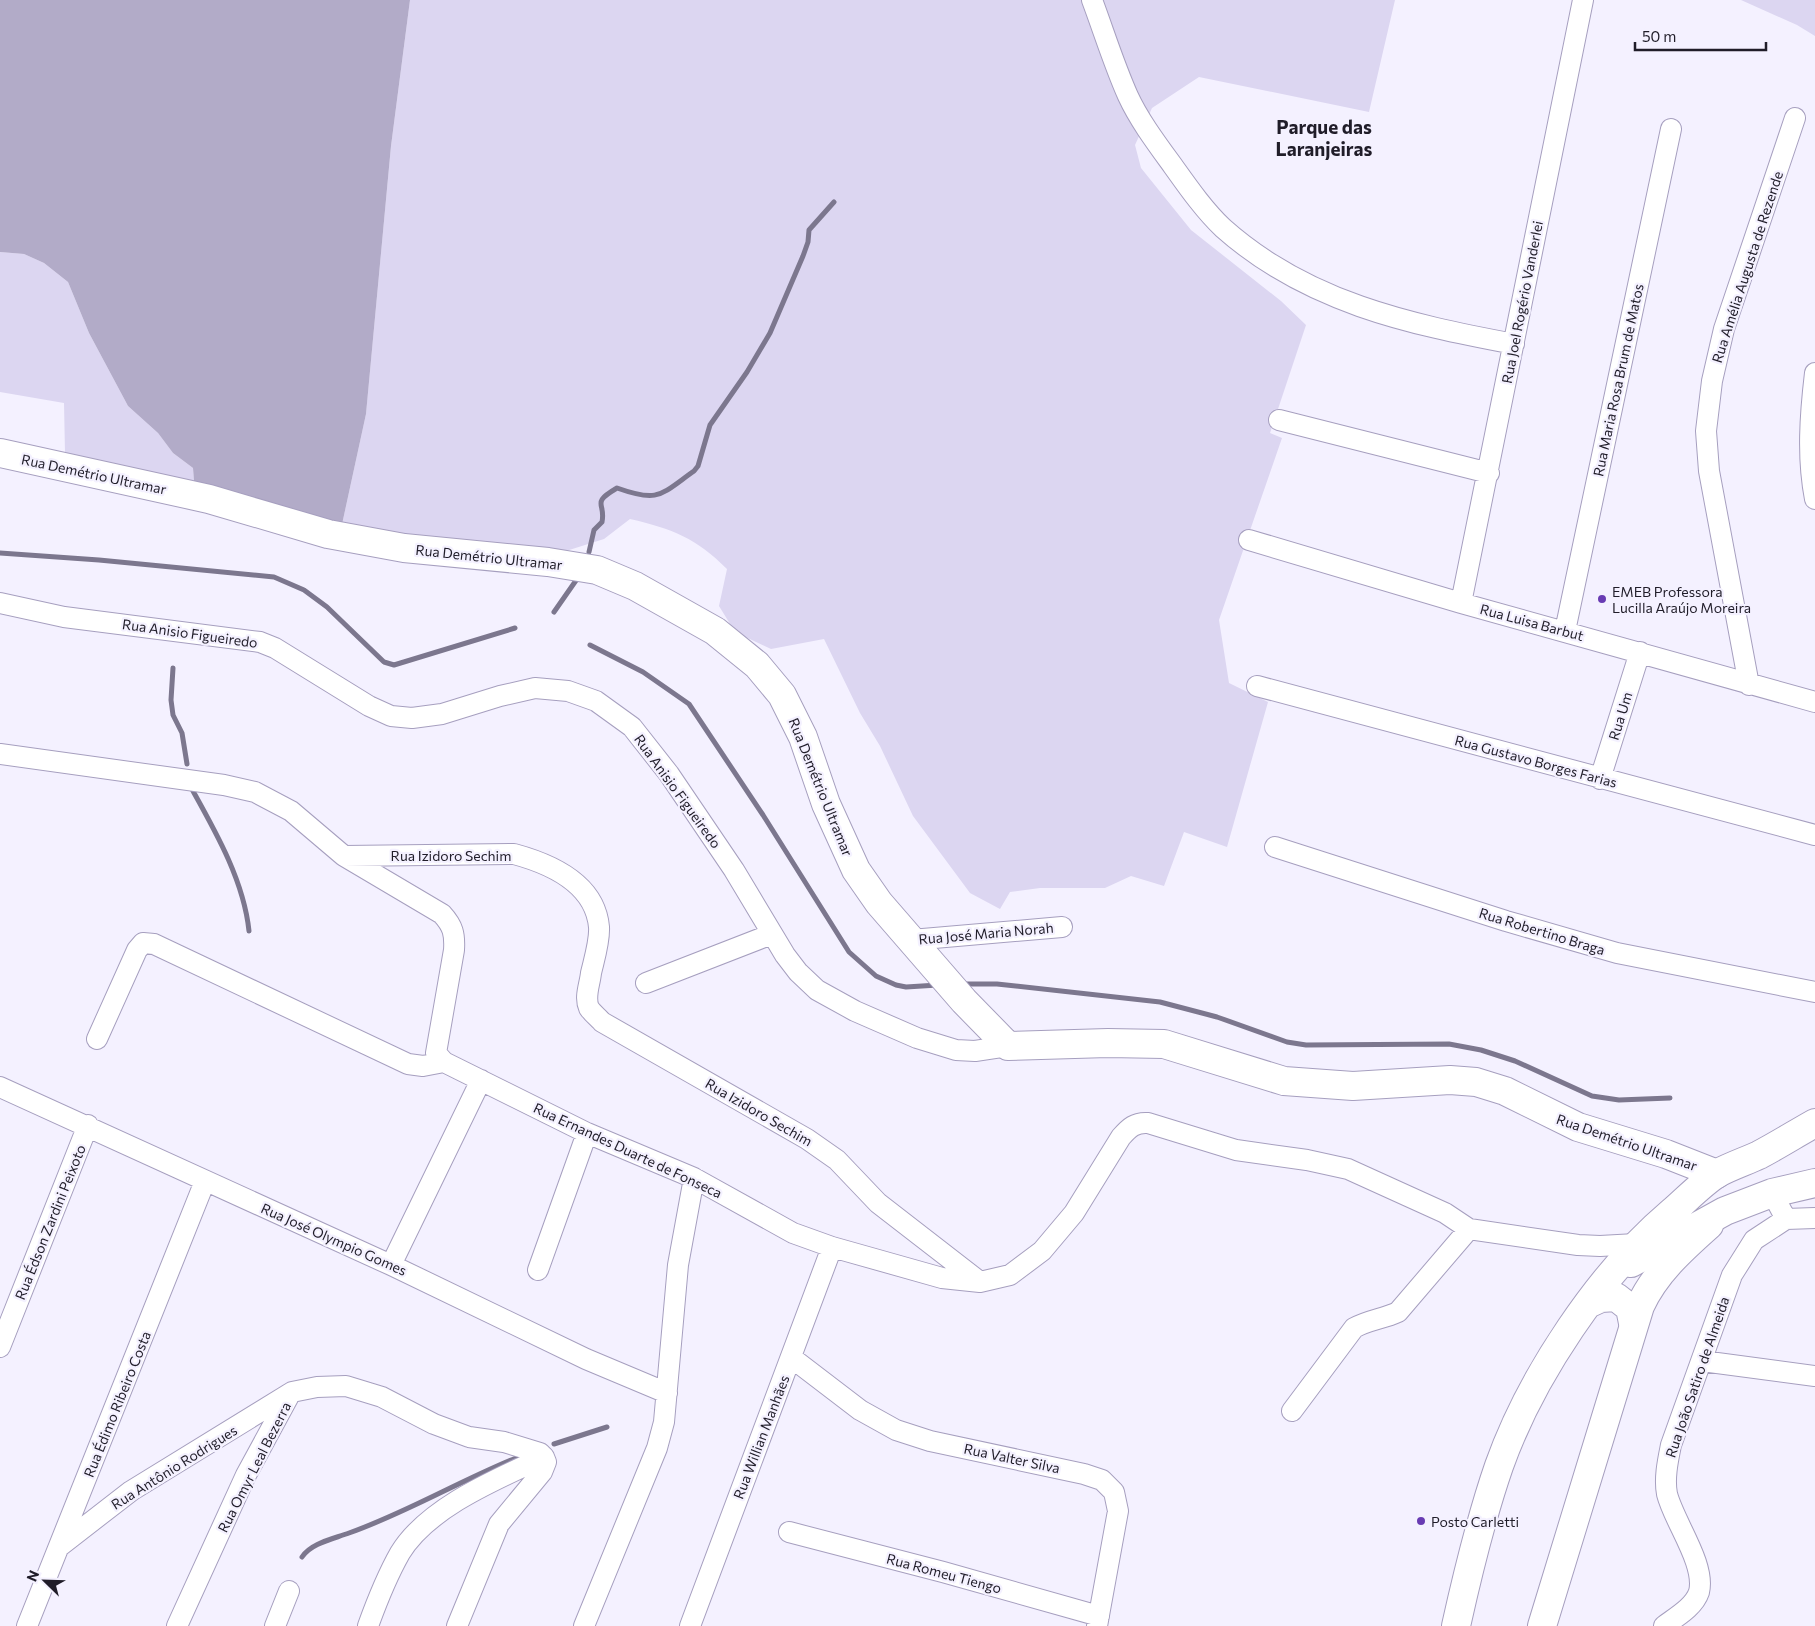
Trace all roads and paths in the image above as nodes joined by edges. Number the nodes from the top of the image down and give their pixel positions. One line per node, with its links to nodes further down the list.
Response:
1 (1092, 0): 5 (street)
2 (1583, 0): 5 (street, Rua Joel Rogério Vanderlei)
3 (1795, 118): 16 (street, Rua Amélia Augusta de Rezende)
4 (1671, 128): 14 (street, Rua Maria Rosa Brum de Matos)
5 (1514, 344): 9 (street, Rua Joel Rogério Vanderlei)
6 (1815, 373): 10 (street)
7 (1279, 420): 9 (street)
8 (0, 453): 26 (main road, Rua Demétrio Ultramar)
9 (1489, 473): 13 (street, Rua Joel Rogério Vanderlei)
10 (1815, 499)
11 (1250, 540): 13 (street, Rua Luisa Barbut)
12 (0, 603): 25 (street, Rua Anisio Figueiredo)
13 (1461, 603): 14 (street, Rua Luisa Barbut)
14 (1565, 631): 15 (street, Rua Luisa Barbut)
15 (1640, 652): 16 (street, Rua Luisa Barbut); 20 (street, Rua Um)
16 (1749, 684): 18 (street, Rua Luisa Barbut)
17 (1257, 686): 20 (street, Rua Gustavo Borges Farias)
18 (1815, 702)
19 (0, 754): 23 (street)
20 (1600, 779): 21 (street, Rua Gustavo Borges Farias)
21 (1815, 835)
22 (1276, 847): 28 (street, Rua Robertino Braga)
23 (344, 856): 31 (street); 53 (street, Rua Izidoro Sechim)
24 (1062, 927): 26 (street, Rua José Maria Norah)
25 (772, 934): 27 (street); 30 (street, Rua Anisio Figueiredo)
26 (911, 940): 30 (main road, Rua Demétrio Ultramar)
27 (646, 983)
28 (1815, 992)
29 (97, 1039): 31 (street)
30 (1008, 1046): 38 (main road, Rua Demétrio Ultramar)
31 (444, 1062): 32 (street, Rua Ernandes Duarte de Fonseca)
32 (481, 1080): 36 (street, Rua Ernandes Duarte de Fonseca); 50 (street)
33 (0, 1087): 35 (street, Rua José Olympio Gomes)
34 (1815, 1123): 37 (main road)
35 (88, 1125): 40 (street, Rua José Olympio Gomes); 57 (street, Rua Édson Zardini Peixoto)
36 (587, 1133): 39 (street, Rua Ernandes Duarte de Fonseca); 51 (street)
37 (1760, 1154): 38 (main road); 47 (main road)
38 (1717, 1174): 48 (main road)
39 (694, 1178): 49 (street, Rua Ernandes Duarte de Fonseca); 62 (street)
40 (205, 1181): 50 (street, Rua José Olympio Gomes); 66 (street, Rua Édimo Ribeiro Costa)
41 (1815, 1183): 42 (main road)
42 (1772, 1193): 43 (main road); 45 (street)
43 (1725, 1210): 47 (main road); 54 (main road)
44 (1815, 1218): 45 (street)
45 (1786, 1219): 59 (street, Rua João Satiro de Almeida)
46 (1469, 1229): 48 (street, Rua Ernandes Duarte de Fonseca); 53 (street, Rua Ernandes Duarte de Fonseca); 63 (street)
47 (1668, 1243): 52 (main road); 54 (main road)
48 (1636, 1244): 52 (main road)
49 (832, 1247): 53 (street, Rua Ernandes Duarte de Fonseca); 58 (street, Rua Willian Manhães)
50 (391, 1265): 62 (street, Rua José Olympio Gomes)
51 (538, 1270)
52 (1610, 1275): 55 (main road)
53 (980, 1282)
54 (1650, 1285): 56 (main road)
55 (1588, 1304): 56 (main road); 76 (main road)
56 (1633, 1323): 77 (main road)
57 (0, 1347)
58 (792, 1358): 68 (street, Rua Valter Silva); 75 (street, Rua Willian Manhães)
59 (1702, 1361): 60 (street); 78 (street, Rua João Satiro de Almeida)
60 (1815, 1376)
61 (292, 1392): 64 (street, Rua Omyr Leal Bezerra); 66 (street, Rua Antônio Rodrigues); 70 (street, Rua Omyr Leal Bezerra)
62 (667, 1393): 74 (street)
63 (1292, 1411)
64 (544, 1457): 72 (street); 73 (street)
65 (789, 1532): 68 (street, Rua Romeu Tiengo)
66 (60, 1546): 69 (street, Rua Édimo Ribeiro Costa)
67 (288, 1591): 71 (street)
68 (1098, 1621)
69 (27, 1626)
70 (177, 1626)
71 (275, 1626)
72 (368, 1626)
73 (457, 1626)
74 (584, 1626)
75 (690, 1626)
76 (1456, 1626)
77 (1542, 1626)
78 (1664, 1626)

